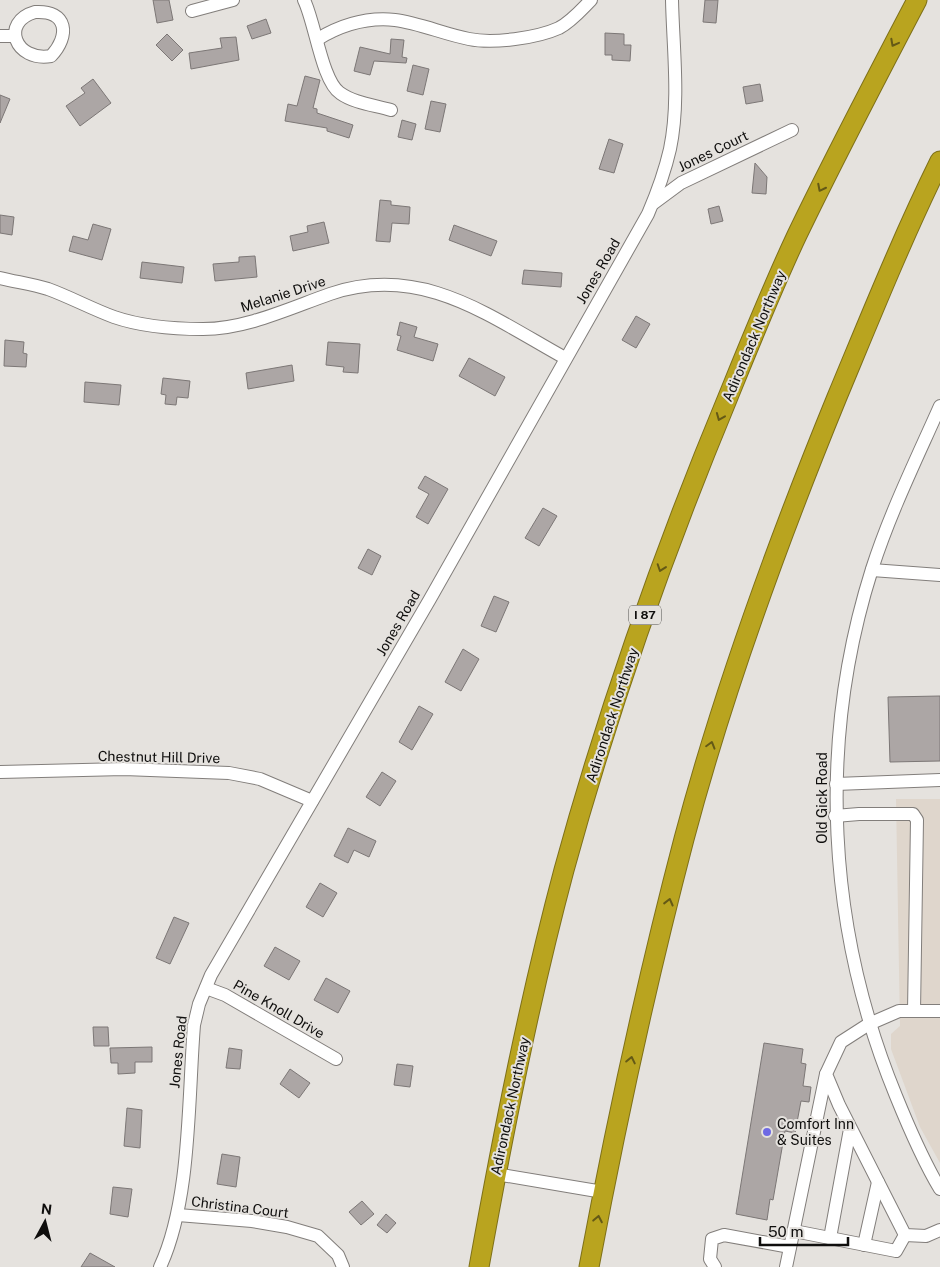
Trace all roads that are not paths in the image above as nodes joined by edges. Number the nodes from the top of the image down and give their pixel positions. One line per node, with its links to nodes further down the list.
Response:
1 (233, 0): 6 (street)
2 (304, 0): 9 (street)
3 (590, 0): 9 (street)
4 (672, 0): 13 (street, Jones Road)
5 (917, 0): 31 (highway, Adirondack Northway / I 87, one-way to 31)
6 (192, 11)
7 (0, 36): 8 (street)
8 (14, 36)
9 (318, 39): 10 (street)
10 (391, 110)
11 (792, 130): 13 (street, Jones Court)
12 (940, 161): 34 (highway, one-way to 12)
13 (652, 205): 15 (street, Jones Road)
14 (0, 278): 15 (street, Melanie Drive)
15 (565, 358): 22 (street, Jones Road)
16 (940, 406): 17 (street, Old Gick Road)
17 (872, 570): 18 (street); 21 (street, Old Gick Road)
18 (940, 574)
19 (0, 772): 22 (street, Chestnut Hill Drive)
20 (940, 780): 21 (street)
21 (836, 784): 23 (street, Old Gick Road)
22 (312, 801): 24 (street, Jones Road)
23 (835, 816): 25 (street); 27 (street, Old Gick Road)
24 (206, 988): 28 (street, Pine Knoll Drive); 35 (street, Jones Road)
25 (914, 1011): 26 (street); 27 (street)
26 (940, 1011)
27 (869, 1024): 29 (street); 33 (street, Old Gick Road)
28 (336, 1059)
29 (826, 1074): 30 (street); 37 (street)
30 (850, 1129): 32 (street); 39 (street)
31 (496, 1174): 34 (street); 44 (highway, Adirondack Northway / I 87)
32 (878, 1182): 38 (street); 40 (street)
33 (940, 1189)
34 (603, 1192): 45 (highway, one-way to 34)
35 (178, 1214): 42 (street, Jones Road); 43 (street, Christina Court)
36 (940, 1230): 38 (street)
37 (794, 1231): 39 (street); 41 (street)
38 (905, 1235): 40 (street)
39 (830, 1238): 40 (street)
40 (864, 1245)
41 (790, 1248): 46 (street); 47 (street)
42 (160, 1267)
43 (343, 1267)
44 (479, 1267)
45 (589, 1267)
46 (715, 1267)
47 (786, 1267)

